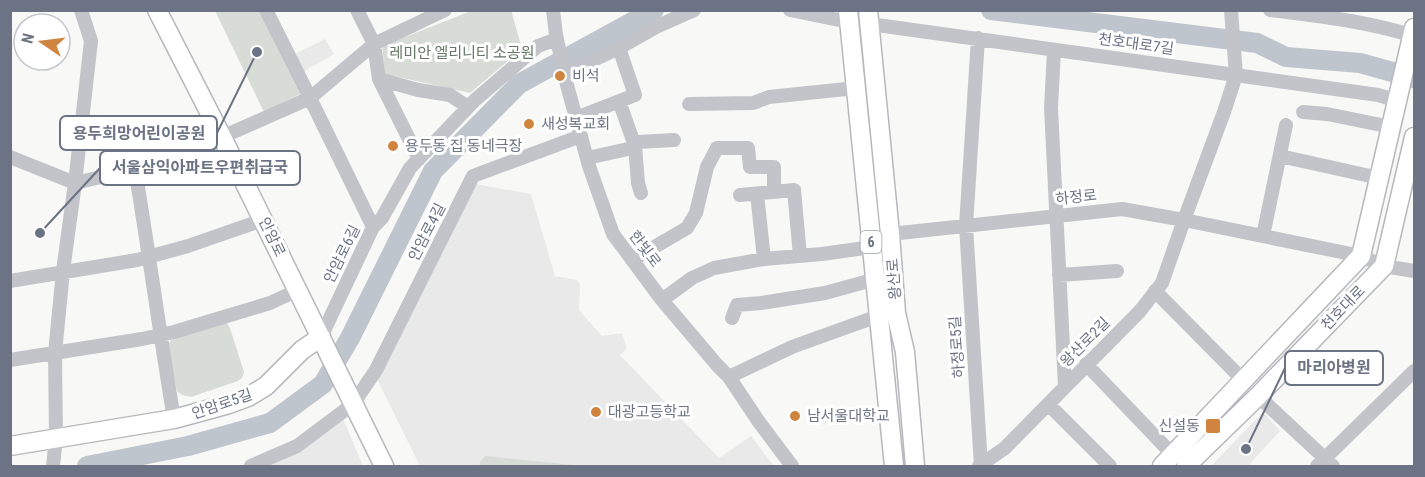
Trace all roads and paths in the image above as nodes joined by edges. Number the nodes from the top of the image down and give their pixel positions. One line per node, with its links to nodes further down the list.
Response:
1 (81, 10): 45 (street)
2 (157, 10): 34 (main road, 안암로)
3 (266, 10): 24 (street)
4 (357, 10): 17 (street)
5 (445, 10): 17 (street)
6 (553, 10): 16 (street, 한빛로)
7 (694, 10): 18 (street)
8 (790, 10): 12 (street)
9 (1270, 10): 11 (street)
10 (1232, 12): 20 (street)
11 (1306, 13): 14 (street)
12 (848, 16): 23 (main road, 왕산로 / 6)
13 (869, 18): 15 (street, 천호대로7길); 55 (main road, 왕산로 / 6)
14 (1414, 32): 25 (main road)
15 (978, 38): 19 (street, 천호대로7길); 53 (street, 하정로5길)
16 (557, 39): 21 (street, 한빛로); 28 (street, 안암로6길)
17 (374, 44): 22 (street); 24 (street)
18 (619, 48): 21 (street); 26 (street)
19 (1054, 50): 20 (street, 천호대로7길); 50 (street)
20 (1236, 72): 25 (street, 천호대로7길); 52 (street, 왕산로2길)
21 (564, 74): 30 (street, 한빛로)
22 (379, 79): 28 (street); 41 (street)
23 (856, 88): 27 (street); 57 (main road, 왕산로 / 6)
24 (310, 98): 34 (street); 54 (street)
25 (1398, 100): 32 (main road)
26 (619, 101): 30 (street); 37 (street)
27 (689, 104)
28 (468, 107): 41 (street, 안암로6길)
29 (1303, 112): 32 (street)
30 (576, 118): 33 (street, 한빛로)
31 (1286, 125): 38 (street)
32 (1391, 127): 43 (main road)
33 (581, 136): 40 (street, 한빛로); 85 (street, 안암로4길)
34 (222, 137): 42 (street); 51 (main road, 안암로)
35 (1414, 137): 44 (main road)
36 (674, 140): 37 (street)
37 (635, 146): 40 (street); 47 (street)
38 (1280, 156): 43 (street); 56 (street)
39 (10, 157): 45 (street)
40 (587, 158): 61 (street, 한빛로)
41 (419, 159): 54 (street, 안암로6길)
42 (135, 169): 45 (street); 58 (street, 안암로5길)
43 (1379, 178): 60 (main road)
44 (1410, 178): 63 (main road)
45 (75, 183): 66 (street)
46 (774, 192): 48 (street); 59 (street); 61 (street)
47 (641, 193)
48 (757, 194): 49 (street); 62 (street)
49 (740, 195)
50 (1055, 216): 52 (street, 하정로); 53 (street, 하정로); 67 (street)
51 (263, 220): 58 (street); 70 (main road, 안암로)
52 (1184, 220): 56 (street, 하정로); 71 (street, 왕산로2길)
53 (966, 226): 55 (street, 하정로); 91 (street, 하정로5길)
54 (373, 227): 76 (street, 안암로6길)
55 (890, 234): 98 (main road, 왕산로 / 6)
56 (1263, 236): 60 (street, 하정로)
57 (872, 247): 59 (street); 68 (main road, 왕산로 / 6)
58 (150, 256): 66 (street); 75 (street, 안암로5길)
59 (800, 256): 62 (street)
60 (1361, 256): 63 (street, 하정로); 82 (main road, 천호대로)
61 (632, 260): 72 (street, 한빛로)
62 (764, 260): 72 (street)
63 (1384, 266): 65 (street, 하정로); 84 (main road, 천호대로)
64 (1117, 271): 67 (street)
65 (1414, 271)
66 (63, 272): 69 (street); 77 (street)
67 (1059, 275): 83 (street)
68 (876, 279): 73 (main road, 왕산로 / 6); 74 (street, 왕산로)
69 (10, 281)
70 (297, 290): 75 (street); 76 (main road, 안암로)
71 (1155, 291): 79 (street, 왕산로2길); 82 (street)
72 (662, 300): 81 (street, 한빛로)
73 (878, 316): 81 (street, 왕산로); 97 (main road, 왕산로 / 6)
74 (732, 318)
75 (160, 335): 77 (street); 87 (street, 안암로5길)
76 (321, 337): 85 (main road, 안암로); 87 (main road, 안암로5길)
77 (55, 353): 78 (street); 88 (street)
78 (10, 360)
79 (1086, 364): 83 (street, 왕산로2길); 90 (street)
80 (1414, 371): 92 (street)
81 (729, 377): 96 (street, 한빛로)
82 (1243, 380): 90 (main road, 천호대로)
83 (1065, 387): 86 (street, 왕산로2길)
84 (1258, 396): 90 (main road, 천호대로); 92 (street)
85 (353, 404): 94 (street, 안암로4길); 95 (main road)
86 (1048, 404): 91 (street, 왕산로2길); 99 (street)
87 (174, 419): 88 (main road, 안암로5길)
88 (56, 438): 89 (main road, 안암로5길); 93 (street)
89 (10, 446)
90 (1174, 462)
91 (987, 464)
92 (1325, 464)
93 (53, 466)
94 (251, 466)
95 (384, 466)
96 (792, 466)
97 (894, 466)
98 (915, 466)
99 (1110, 466)

